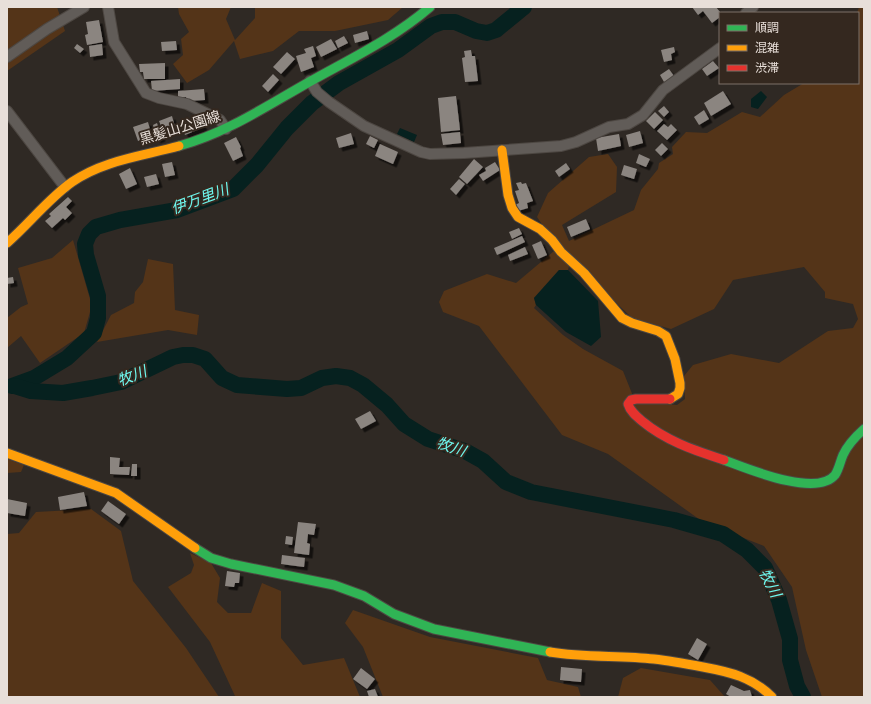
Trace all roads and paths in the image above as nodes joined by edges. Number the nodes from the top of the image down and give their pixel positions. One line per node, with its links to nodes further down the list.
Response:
1 (84, 7): 5 (street)
2 (108, 7): 8 (street)
3 (430, 7): 6 (street, 黒髪山公園線)
4 (719, 49): 9 (street)
5 (7, 57)
6 (310, 81): 8 (street, 黒髪山公園線); 9 (street)
7 (7, 111): 10 (street)
8 (226, 130): 10 (street, 黒髪山公園線)
9 (502, 150): 12 (street)
10 (65, 187): 11 (street, 黒髪山公園線)
11 (7, 243)
12 (864, 429)
13 (9, 455): 14 (street)
14 (772, 697)

